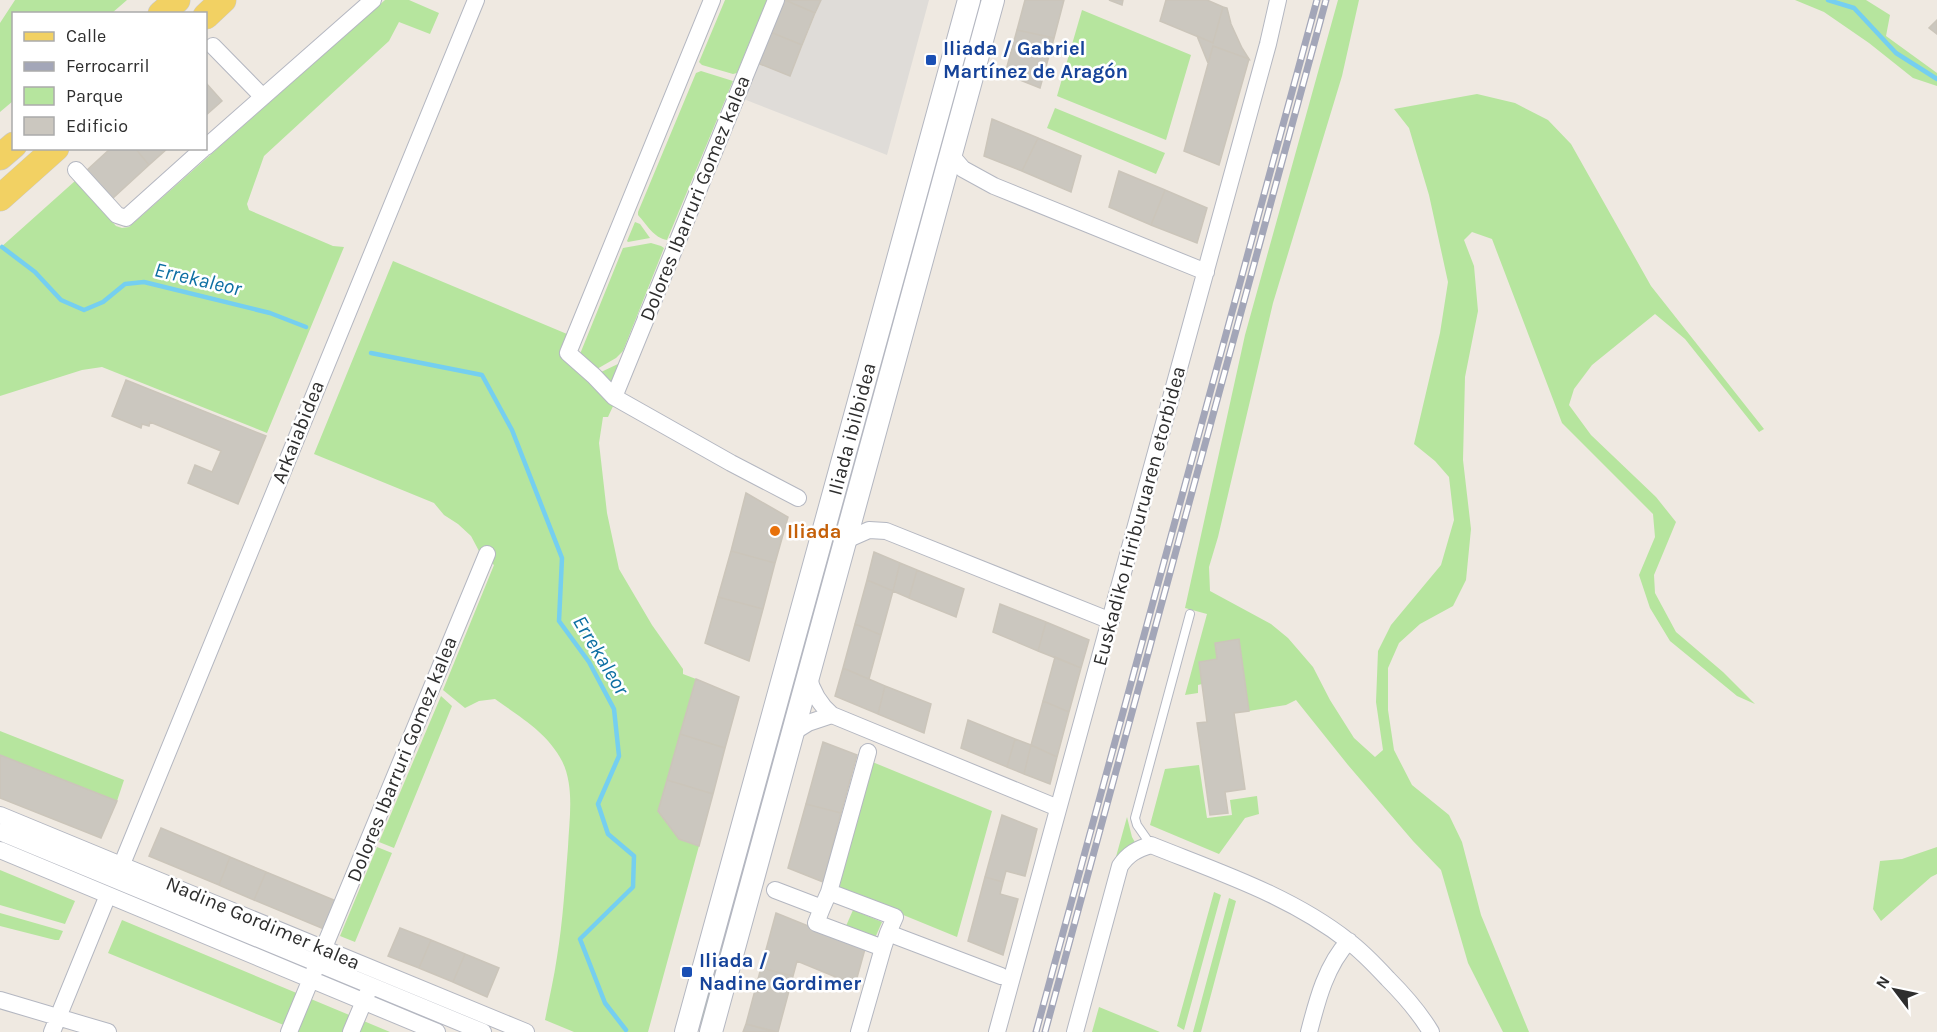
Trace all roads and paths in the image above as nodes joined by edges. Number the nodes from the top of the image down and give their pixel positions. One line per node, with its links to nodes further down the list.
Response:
1 (177, 0): 10 (main road)
2 (223, 0): 11 (main road)
3 (373, 0): 13 (street)
4 (476, 0): 38 (street, Arkaiabidea)
5 (712, 0): 23 (street)
6 (776, 0): 23 (street, Dolores Ibarruri Gomez kalea)
7 (969, 0): 58 (street, Iliada ibilbidea)
8 (993, 0): 18 (street, Iliada ibilbidea)
9 (1274, 1): 22 (street, Euskadiko Hiriburuaren etorbidea)
10 (163, 12)
11 (207, 15)
12 (213, 46): 13 (street)
13 (263, 97): 14 (street)
14 (207, 146)
15 (12, 147): 19 (main road)
16 (54, 150): 21 (main road)
17 (203, 150): 20 (street)
18 (951, 155): 22 (street); 25 (street, Iliada ibilbidea)
19 (0, 157)
20 (76, 170)
21 (0, 198)
22 (1206, 272): 28 (street, Euskadiko Hiriburuaren etorbidea)
23 (614, 397): 24 (street)
24 (798, 498)
25 (844, 541): 28 (street); 29 (street, Iliada ibilbidea)
26 (487, 554): 45 (street, Dolores Ibarruri Gomez kalea)
27 (1190, 614): 36 (lane)
28 (1111, 621): 33 (street, Euskadiko Hiriburuaren etorbidea)
29 (808, 675): 30 (street); 31 (street, Iliada ibilbidea)
30 (832, 715): 31 (street); 33 (street)
31 (792, 733): 59 (street, Iliada ibilbidea)
32 (868, 752): 40 (street)
33 (1058, 808): 61 (street, Euskadiko Hiriburuaren etorbidea)
34 (0, 814): 38 (street, Nadine Gordimer kalea)
35 (0, 832): 45 (street, Nadine Gordimer kalea)
36 (1151, 845): 44 (street); 62 (street)
37 (0, 850): 41 (street, Nadine Gordimer kalea)
38 (122, 864): 45 (street, Nadine Gordimer kalea)
39 (775, 890): 42 (street)
40 (829, 892): 42 (street); 43 (street)
41 (108, 896): 47 (street, Nadine Gordimer kalea); 51 (street)
42 (822, 908): 43 (street)
43 (886, 941): 46 (street); 60 (street)
44 (1349, 941): 63 (street); 64 (street)
45 (321, 956): 47 (street, Dolores Ibarruri Gomez kalea); 48 (street, Nadine Gordimer kalea); 57 (street, Nadine Gordimer kalea)
46 (1001, 976)
47 (311, 980): 50 (street, Nadine Gordimer kalea); 53 (street, Dolores Ibarruri Gomez kalea)
48 (370, 985): 50 (street); 56 (street, Nadine Gordimer kalea)
49 (0, 1000): 51 (street)
50 (364, 1002): 54 (street); 55 (street, Nadine Gordimer kalea)
51 (55, 1024): 52 (street)
52 (108, 1032)
53 (289, 1032)
54 (351, 1032)
55 (437, 1032)
56 (483, 1032)
57 (526, 1032)
58 (686, 1032)
59 (711, 1032)
60 (859, 1032)
61 (997, 1032)
62 (1074, 1032)
63 (1309, 1032)
64 (1431, 1032)

